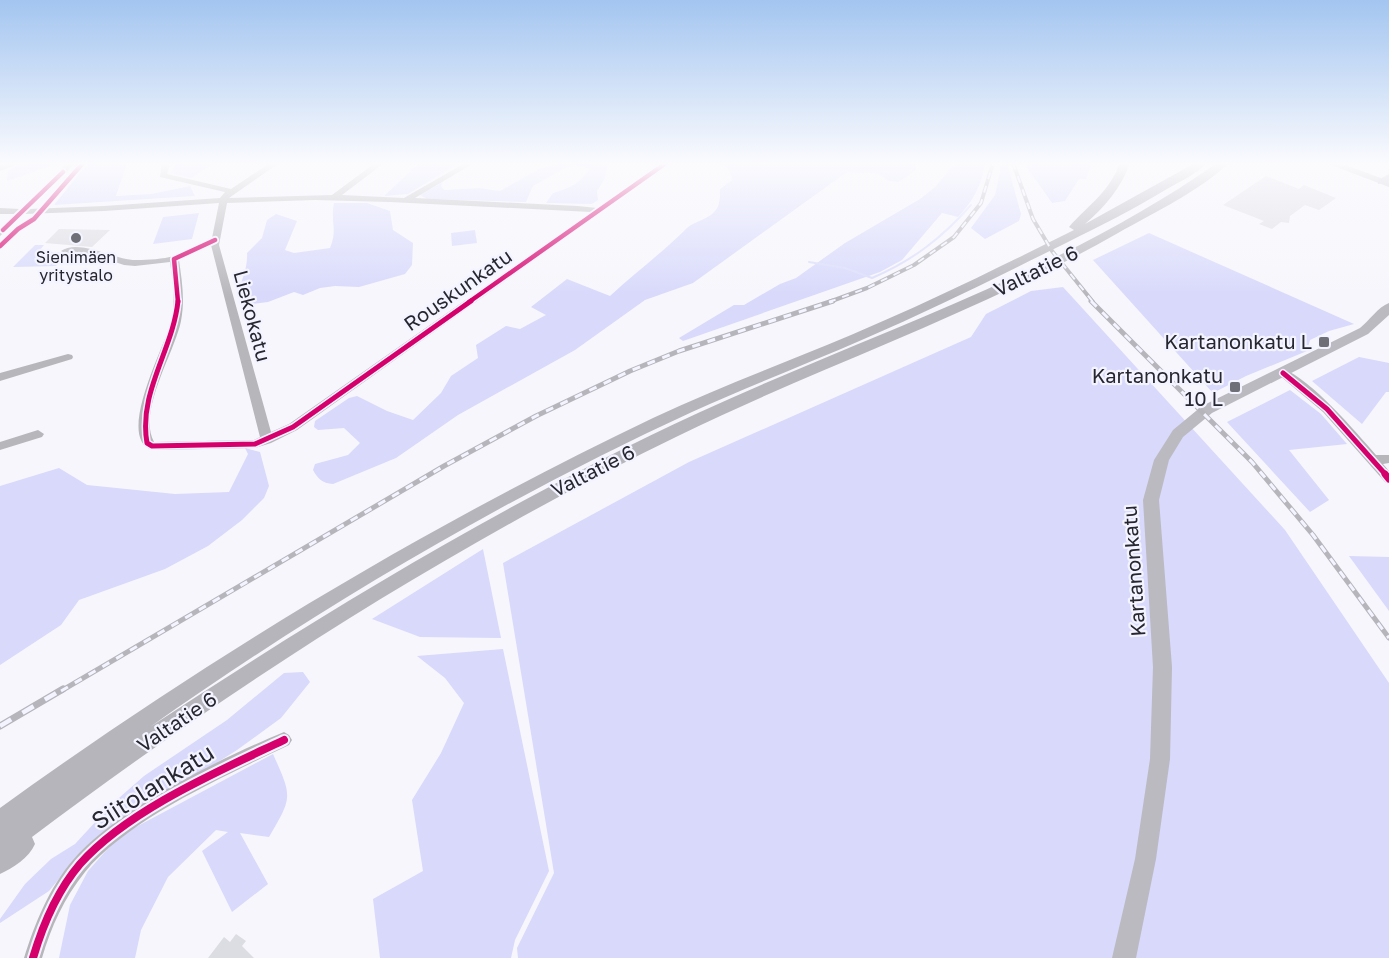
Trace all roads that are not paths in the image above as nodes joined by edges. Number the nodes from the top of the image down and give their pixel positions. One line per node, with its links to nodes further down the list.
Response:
1 (27, 208): 11 (street)
2 (78, 208): 11 (street)
3 (224, 208): 13 (street, Liekokatu)
4 (571, 208): 9 (street)
5 (604, 208): 9 (street, Rouskunkatu)
6 (1098, 208): 15 (highway)
7 (1130, 208): 15 (highway, Valtatie 6)
8 (1154, 208): 27 (highway, Valtatie 6)
9 (599, 211): 22 (street, Rouskunkatu)
10 (0, 212): 11 (street)
11 (23, 212): 12 (street)
12 (0, 233)
13 (215, 240): 16 (street); 22 (street, Liekokatu)
14 (65, 251): 16 (street)
15 (1041, 251): 29 (highway, Valtatie 6)
16 (174, 259): 22 (street)
17 (1389, 307): 19 (main road, Kartanonkatu)
18 (68, 357): 20 (street)
19 (1283, 373): 25 (street); 35 (main road, Kartanonkatu)
20 (0, 377)
21 (38, 434): 23 (street)
22 (267, 440)
23 (0, 446)
24 (1389, 459): 25 (street)
25 (1373, 460): 26 (street)
26 (1389, 479)
27 (266, 662): 32 (highway, Valtatie 6); 33 (highway)
28 (284, 740): 34 (street, Siitolankatu)
29 (100, 751): 30 (highway); 31 (highway, Valtatie 6)
30 (0, 808)
31 (0, 822)
32 (0, 848)
33 (0, 862)
34 (33, 958)
35 (1124, 958)

